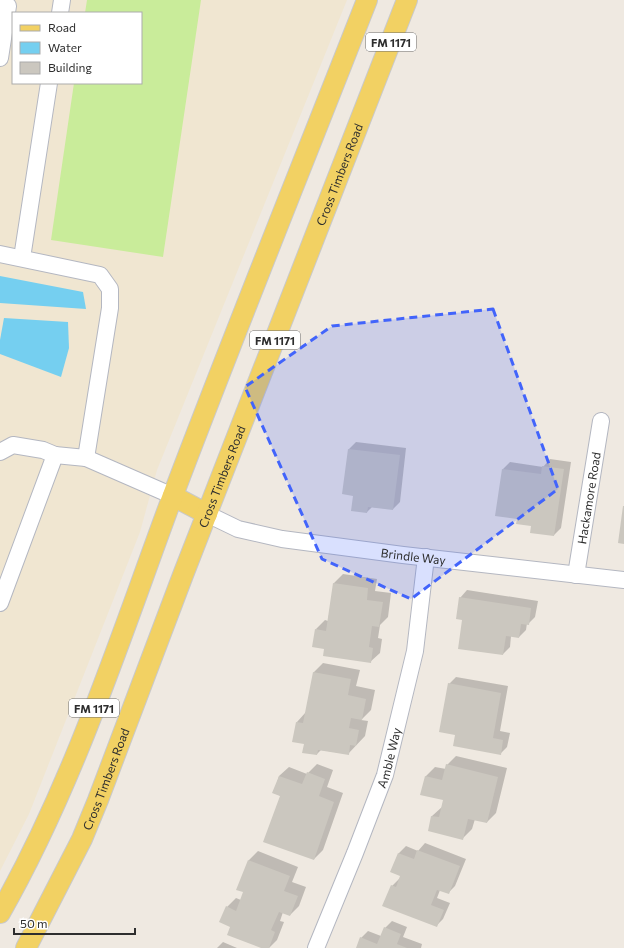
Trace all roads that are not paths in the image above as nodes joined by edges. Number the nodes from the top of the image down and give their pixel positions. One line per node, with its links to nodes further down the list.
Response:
1 (62, 0): 5 (street)
2 (367, 0): 14 (main road, FM 1171)
3 (407, 0): 15 (main road, Cross Timbers Road / FM 1171)
4 (0, 5): 6 (street)
5 (60, 12)
6 (0, 58)
7 (49, 84): 9 (street)
8 (0, 254): 9 (street)
9 (22, 258): 13 (street)
10 (601, 421): 17 (street, Hackamore Road)
11 (0, 452): 12 (street)
12 (55, 455): 13 (street); 19 (street)
13 (86, 458): 14 (street)
14 (173, 496): 15 (main road); 20 (main road, FM 1171)
15 (207, 514): 16 (street, Brindle Way); 21 (main road, Cross Timbers Road / FM 1171)
16 (426, 557): 17 (street, Brindle Way); 22 (street, Amble Way)
17 (576, 575): 18 (street, Brindle Way)
18 (624, 580)
19 (0, 603)
20 (0, 913)
21 (26, 948)
22 (316, 948)

